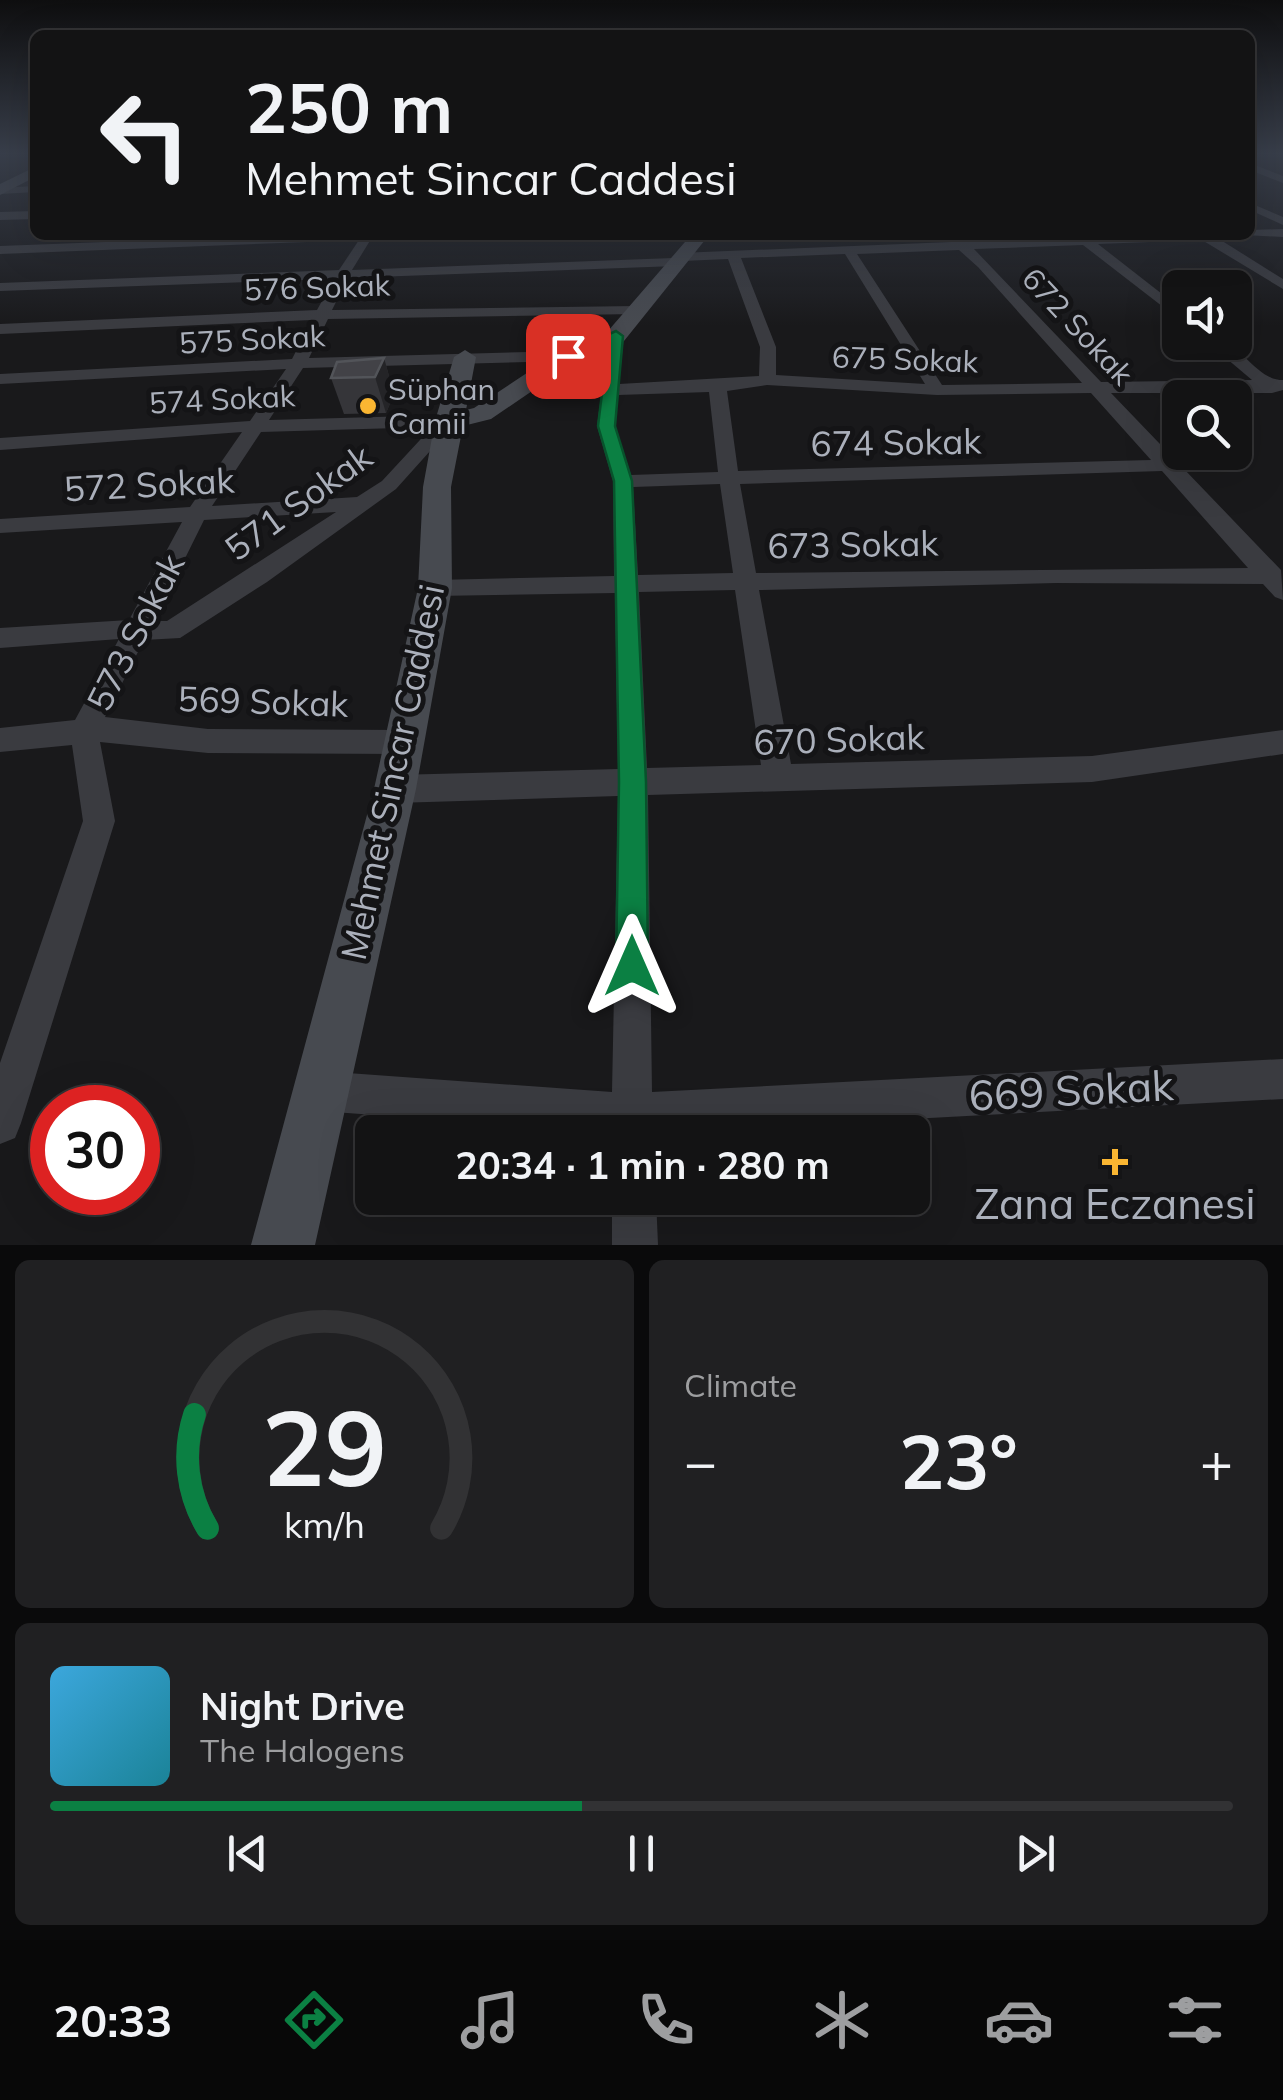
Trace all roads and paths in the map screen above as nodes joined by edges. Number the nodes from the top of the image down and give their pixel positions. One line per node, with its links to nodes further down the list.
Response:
1 (1258, 210): 4 (street)
2 (30, 215): 3 (street)
3 (0, 216)
4 (1283, 222)
5 (1283, 233): 6 (street)
6 (1255, 234)
7 (239, 240): 14 (street)
8 (365, 240): 19 (street, 573 Sokak)
9 (696, 240): 18 (street)
10 (1100, 240): 13 (street)
11 (1211, 240): 20 (street)
12 (957, 241): 13 (street); 16 (street); 36 (street, 672 Sokak)
13 (1086, 241): 22 (street)
14 (59, 247): 15 (street); 21 (street)
15 (0, 250)
16 (849, 251): 17 (street); 38 (street)
17 (734, 256): 18 (street); 32 (street)
18 (678, 260): 19 (street); 23 (street)
19 (343, 274): 21 (street); 24 (street, 573 Sokak)
20 (1283, 285)
21 (3, 289)
22 (1162, 301)
23 (636, 310): 24 (street, 576 Sokak); 26 (street)
24 (326, 314): 25 (street, 576 Sokak); 30 (street, 573 Sokak)
25 (0, 330)
26 (616, 336): 27 (street); 37 (street)
27 (568, 356): 28 (street, 575 Sokak); 35 (street)
28 (465, 357): 30 (street, 575 Sokak); 40 (street, Mehmet Sincar Caddesi)
29 (1241, 360): 34 (street)
30 (297, 364): 31 (street, 575 Sokak); 41 (street, 573 Sokak)
31 (0, 379)
32 (767, 380): 33 (street, 675 Sokak); 38 (street, 675 Sokak)
33 (717, 385): 37 (street, 675 Sokak); 46 (street)
34 (1276, 385): 36 (street, 675 Sokak); 39 (street)
35 (525, 386): 37 (street, 675 Sokak); 40 (street)
36 (1098, 388): 38 (street, 675 Sokak); 43 (street, 672 Sokak)
37 (610, 390): 47 (street)
38 (937, 390)
39 (1283, 398)
40 (448, 422): 41 (street, 574 Sokak); 48 (street, 571 Sokak); 54 (street, Mehmet Sincar Caddesi)
41 (253, 427): 42 (street, 574 Sokak); 49 (street, 573 Sokak)
42 (0, 444)
43 (1162, 457)
44 (1162, 465): 46 (street, 674 Sokak)
45 (1174, 470): 52 (street, 672 Sokak)
46 (726, 478): 47 (street, 674 Sokak); 51 (street)
47 (623, 481): 53 (street)
48 (361, 504): 49 (street, 572 Sokak); 55 (street, 571 Sokak)
49 (197, 513): 50 (street, 572 Sokak); 55 (street, 573 Sokak)
50 (0, 526)
51 (748, 582): 52 (street, 673 Sokak); 53 (street, 673 Sokak); 61 (street)
52 (1278, 583)
53 (624, 586): 54 (street, 673 Sokak); 62 (street)
54 (436, 588): 59 (street, Mehmet Sincar Caddesi)
55 (136, 630): 56 (street, 571 Sokak); 57 (street, 573 Sokak)
56 (0, 638)
57 (84, 731): 58 (street, 569 Sokak); 59 (street, 569 Sokak); 69 (street, 573 Sokak)
58 (0, 740)
59 (404, 742): 63 (street, Mehmet Sincar Caddesi)
60 (1283, 742): 61 (street, 670 Sokak)
61 (778, 778): 62 (street, 670 Sokak)
62 (633, 782): 63 (street, 670 Sokak); 67 (street)
63 (395, 789): 65 (street, Mehmet Sincar Caddesi)
64 (1283, 1078): 68 (street, 669 Sokak)
65 (320, 1092): 66 (street, 669 Sokak); 71 (street, Mehmet Sincar Caddesi)
66 (551, 1115)
67 (632, 1115)
68 (748, 1115)
69 (0, 1123)
70 (634, 1215): 72 (street)
71 (282, 1245)
72 (635, 1245)

